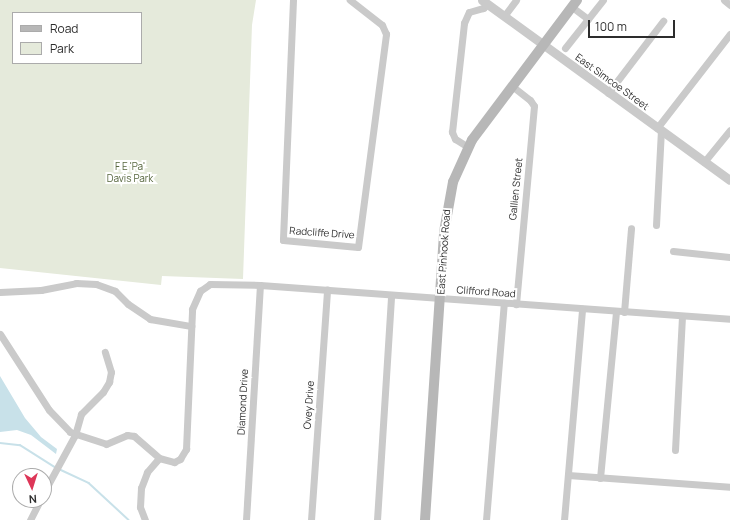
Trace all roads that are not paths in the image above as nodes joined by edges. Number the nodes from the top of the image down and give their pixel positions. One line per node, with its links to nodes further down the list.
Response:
1 (293, 0): 2 (street, Radcliffe Drive)
2 (350, 0)
3 (516, 0): 9 (street)
4 (603, 0): 10 (street)
5 (724, 0): 8 (street)
6 (485, 2): 9 (street, East Simcoe Street); 19 (street)
7 (574, 3): 10 (street); 13 (main road, East Pinhook Road)
8 (730, 5)
9 (504, 16): 13 (street, East Simcoe Street)
10 (588, 19): 14 (street)
11 (663, 21): 16 (street)
12 (730, 34): 17 (street)
13 (543, 45): 15 (main road, East Pinhook Road); 16 (street, East Simcoe Street)
14 (565, 48)
15 (512, 86): 19 (main road, East Pinhook Road); 32 (street, Gallien Street)
16 (608, 93): 17 (street, East Simcoe Street)
17 (659, 129): 20 (street, East Simcoe Street); 22 (street)
18 (730, 130): 20 (street)
19 (468, 147): 30 (main road, East Pinhook Road)
20 (704, 162): 21 (street, East Simcoe Street)
21 (730, 180)
22 (656, 225)
23 (631, 228): 35 (street)
24 (674, 251): 25 (street)
25 (730, 258)
26 (260, 286): 27 (street, Clifford Road); 38 (street, Clifford Road); 51 (street, Diamond Drive)
27 (327, 290): 29 (street, Clifford Road); 52 (street, Ovey Drive)
28 (0, 292): 38 (street)
29 (391, 295): 30 (street, Clifford Road); 53 (street)
30 (440, 299): 31 (street, Clifford Road); 54 (main road, East Pinhook Road)
31 (504, 304): 32 (street, Clifford Road); 55 (street)
32 (516, 304): 33 (street, Clifford Road)
33 (582, 309): 34 (street, Clifford Road); 44 (street)
34 (616, 312): 35 (street, Clifford Road); 46 (street)
35 (624, 312): 36 (street, Clifford Road)
36 (682, 316): 37 (street, Clifford Road); 42 (street)
37 (730, 319)
38 (191, 326): 43 (street)
39 (0, 334): 41 (street)
40 (105, 352): 41 (street)
41 (75, 435): 43 (street); 45 (street)
42 (675, 450)
43 (159, 458): 50 (street)
44 (568, 475): 46 (street); 56 (street)
45 (52, 478)
46 (600, 478): 47 (street)
47 (730, 487)
48 (36, 508): 49 (street)
49 (30, 520)
50 (146, 520)
51 (246, 520)
52 (311, 520)
53 (377, 520)
54 (425, 520)
55 (486, 520)
56 (564, 520)

